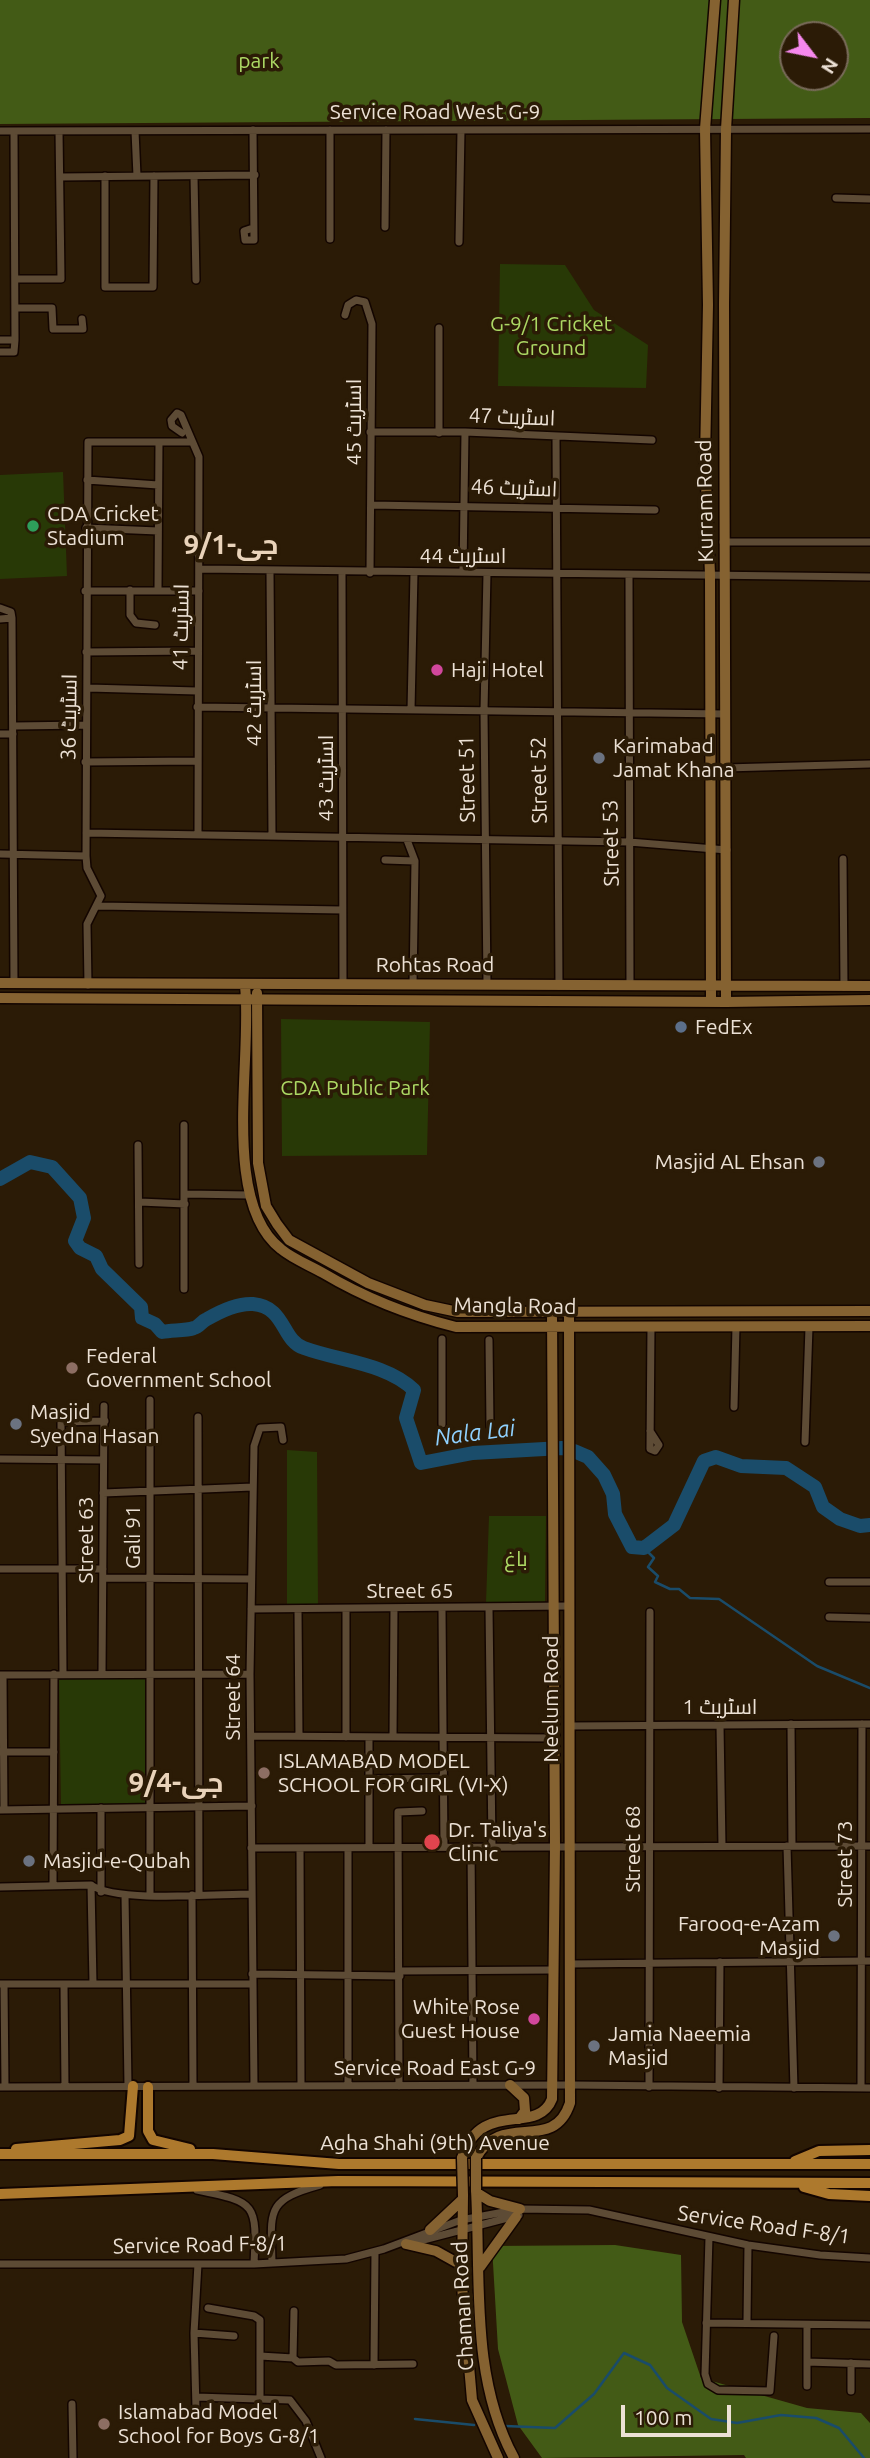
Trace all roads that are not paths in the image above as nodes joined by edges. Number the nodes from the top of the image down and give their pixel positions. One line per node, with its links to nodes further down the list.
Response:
1 (715, 0): 3 (main road, Kurram Road)
2 (734, 0): 4 (main road, Kurram Road)
3 (705, 129): 4 (street, Service Road West G-9); 9 (street, Service Road West G-9); 61 (main road, Kurram Road)
4 (726, 129): 5 (street, Service Road West G-9); 51 (main road, Kurram Road)
5 (870, 129)
6 (253, 130): 7 (street, Service Road West G-9); 13 (street, Service Road West G-9); 14 (street)
7 (330, 130): 8 (street, Service Road West G-9); 24 (street)
8 (386, 130): 9 (street, Service Road West G-9); 23 (street)
9 (461, 130): 25 (street)
10 (0, 131): 11 (street, Service Road West G-9)
11 (14, 131): 12 (street, Service Road West G-9); 26 (street)
12 (59, 131): 13 (street, Service Road West G-9); 19 (street)
13 (135, 131): 16 (street)
14 (255, 175): 18 (street); 22 (street)
15 (105, 176): 16 (street); 17 (street); 19 (street)
16 (137, 176): 17 (street)
17 (154, 176): 18 (street)
18 (194, 176): 27 (street)
19 (60, 177): 26 (street)
20 (836, 198): 21 (street)
21 (870, 199)
22 (253, 228)
23 (386, 228)
24 (330, 239)
25 (459, 242)
26 (15, 279): 28 (street)
27 (196, 280)
28 (15, 308): 30 (street); 33 (street)
29 (345, 315): 35 (street, اسٹریٹ 45)
30 (82, 319)
31 (439, 328): 38 (street)
32 (0, 340): 33 (street)
33 (15, 340): 34 (street)
34 (0, 352)
35 (370, 432): 38 (street, اسٹریٹ 47); 46 (street, اسٹریٹ 45)
36 (465, 432): 38 (street, اسٹریٹ 47); 39 (street, اسٹریٹ 47); 45 (street)
37 (183, 433): 42 (street, اسٹریٹ 41)
38 (439, 433)
39 (556, 436): 40 (street, اسٹریٹ 47); 47 (street, Street 52)
40 (652, 440)
41 (159, 442): 42 (street); 43 (street, اسٹریٹ 36); 44 (street)
42 (191, 442): 53 (street, اسٹریٹ 41)
43 (86, 480): 44 (street); 49 (street, اسٹریٹ 36)
44 (158, 485): 50 (street)
45 (463, 504): 46 (street, اسٹریٹ 46); 47 (street, اسٹریٹ 46); 55 (street)
46 (371, 505): 57 (street, اسٹریٹ 45)
47 (555, 506): 48 (street, اسٹریٹ 46); 60 (street, Street 52)
48 (655, 510)
49 (86, 528): 50 (street); 67 (street, اسٹریٹ 36)
50 (158, 531): 65 (street)
51 (723, 542): 52 (street); 63 (main road, Kurram Road)
52 (870, 542)
53 (200, 569): 54 (street, اسٹریٹ 44); 68 (street, اسٹریٹ 41)
54 (271, 571): 56 (street, اسٹریٹ 44); 78 (street, اسٹریٹ 42)
55 (463, 572): 58 (street, اسٹریٹ 44); 59 (street, اسٹریٹ 44)
56 (342, 573): 57 (street, اسٹریٹ 44); 81 (street, اسٹریٹ 43)
57 (370, 573): 58 (street, اسٹریٹ 44)
58 (414, 573): 79 (street)
59 (487, 573): 60 (street, اسٹریٹ 44); 82 (street, Street 51)
60 (555, 574): 62 (street, اسٹریٹ 44); 83 (street, Street 52)
61 (710, 574): 62 (street, اسٹریٹ 44); 63 (street, اسٹریٹ 44); 84 (main road, Kurram Road)
62 (629, 575): 80 (street, Street 53)
63 (725, 576): 64 (street, اسٹریٹ 44); 85 (main road, Kurram Road)
64 (870, 577)
65 (158, 589): 66 (street); 68 (street)
66 (130, 590): 67 (street); 72 (street)
67 (85, 591): 74 (street, اسٹریٹ 36)
68 (199, 591): 73 (street, اسٹریٹ 41)
69 (0, 608): 70 (street)
70 (12, 618): 71 (street); 87 (street)
71 (0, 619)
72 (155, 625)
73 (198, 651): 74 (street); 76 (street, اسٹریٹ 41)
74 (86, 652): 75 (street, اسٹریٹ 36)
75 (88, 688): 76 (street); 86 (street, اسٹریٹ 36)
76 (197, 691): 77 (street, اسٹریٹ 41)
77 (197, 708): 78 (street); 89 (street, اسٹریٹ 41)
78 (271, 708): 81 (street); 94 (street, اسٹریٹ 42)
79 (411, 710): 81 (street); 82 (street)
80 (628, 710): 83 (street); 84 (street); 100 (street, Street 53)
81 (343, 711): 96 (street, اسٹریٹ 43)
82 (484, 711): 83 (street); 97 (street, Street 51)
83 (556, 713): 99 (street, Street 52)
84 (709, 714): 85 (street); 101 (main road, Kurram Road)
85 (725, 714): 92 (main road, Kurram Road)
86 (86, 725): 87 (street); 90 (street, اسٹریٹ 36)
87 (13, 730): 88 (street); 104 (street)
88 (0, 734)
89 (197, 761): 90 (street); 95 (street, اسٹریٹ 41)
90 (85, 762): 93 (street, اسٹریٹ 36)
91 (870, 764): 92 (street)
92 (725, 768): 102 (main road, Kurram Road)
93 (86, 833): 95 (street); 105 (street, اسٹریٹ 36)
94 (272, 834): 95 (street); 96 (street)
95 (198, 835)
96 (344, 837): 98 (street); 110 (street, اسٹریٹ 43)
97 (486, 839): 98 (street); 99 (street); 115 (street, Street 51)
98 (407, 840): 108 (street)
99 (557, 841): 100 (street); 121 (street, Street 52)
100 (629, 842): 101 (street); 118 (street, Street 53)
101 (709, 847): 102 (street); 122 (main road, Kurram Road)
102 (727, 850): 124 (main road, Kurram Road)
103 (0, 855): 104 (street)
104 (13, 855): 105 (street); 111 (street)
105 (86, 856): 109 (street, اسٹریٹ 36)
106 (843, 859): 125 (street)
107 (385, 860): 108 (street)
108 (415, 861): 114 (street)
109 (98, 906): 110 (street); 116 (street)
110 (342, 910): 113 (street, اسٹریٹ 43)
111 (14, 983): 112 (main road, Rohtas Road); 116 (main road, Rohtas Road)
112 (0, 984)
113 (343, 984): 114 (main road, Rohtas Road); 120 (main road, Rohtas Road)
114 (413, 984): 115 (main road, Rohtas Road)
115 (487, 984): 117 (main road, Rohtas Road)
116 (88, 985): 119 (main road, Rohtas Road)
117 (510, 985): 121 (main road, Rohtas Road); 128 (main road)
118 (630, 985): 121 (main road, Rohtas Road); 122 (main road, Rohtas Road)
119 (245, 986): 120 (main road, Rohtas Road); 127 (main road, Mangla Road)
120 (257, 986): 127 (main road, Mangla Road)
121 (559, 986)
122 (712, 986): 124 (main road, Rohtas Road); 130 (main road, Kurram Road)
123 (870, 986): 125 (main road, Rohtas Road)
124 (725, 987): 125 (main road, Rohtas Road); 131 (main road, Kurram Road)
125 (844, 987)
126 (0, 998): 127 (main road, Rohtas Road)
127 (252, 998): 128 (main road, Rohtas Road); 135 (main road, Mangla Road); 142 (main road, Mangla Road)
128 (511, 999): 130 (main road, Rohtas Road)
129 (870, 1000): 131 (main road, Rohtas Road)
130 (711, 1001): 131 (main road, Rohtas Road)
131 (726, 1002)
132 (184, 1125): 134 (street)
133 (138, 1145): 136 (street)
134 (186, 1194): 135 (street); 137 (street)
135 (249, 1195): 147 (main road, Mangla Road)
136 (139, 1202): 137 (street); 138 (street)
137 (185, 1204): 139 (street)
138 (139, 1264)
139 (184, 1289)
140 (870, 1311): 141 (main road, Mangla Road)
141 (569, 1312): 142 (main road, Mangla Road); 143 (main road, Neelum Road)
142 (552, 1313): 147 (main road, Neelum Road)
143 (568, 1326): 144 (main road, Mangla Road); 147 (main road, Mangla Road); 177 (main road, Neelum Road)
144 (651, 1326): 145 (main road, Mangla Road); 158 (street)
145 (736, 1326): 148 (main road, Mangla Road); 153 (street)
146 (870, 1326): 148 (main road, Mangla Road)
147 (551, 1327): 179 (main road, Neelum Road)
148 (809, 1327): 160 (street)
149 (442, 1339): 156 (street)
150 (489, 1340): 157 (street)
151 (150, 1400): 166 (street, Gali 91)
152 (104, 1406): 155 (street, Street 63)
153 (734, 1407)
154 (198, 1417): 165 (street)
155 (104, 1421): 162 (street); 163 (street, Street 63)
156 (442, 1424)
157 (490, 1426)
158 (650, 1431)
159 (283, 1440): 164 (street, Street 64)
160 (805, 1442)
161 (0, 1459): 162 (street)
162 (63, 1460): 163 (street); 169 (street)
163 (103, 1460): 167 (street, Street 63)
164 (253, 1487): 165 (street); 174 (street, Street 64)
165 (199, 1489): 166 (street); 173 (street)
166 (150, 1491): 167 (street); 172 (street, Gali 91)
167 (103, 1493): 170 (street, Street 63)
168 (0, 1569): 169 (street)
169 (62, 1569): 170 (street); 188 (street)
170 (103, 1569): 171 (street, Street 63)
171 (104, 1578): 172 (street); 189 (street, Street 63)
172 (151, 1579): 173 (street); 190 (street, Gali 91)
173 (200, 1579): 174 (street); 191 (street)
174 (251, 1579): 180 (street, Street 64)
175 (829, 1582): 176 (street)
176 (870, 1582)
177 (569, 1606): 179 (street, Street 65); 198 (main road, Neelum Road)
178 (489, 1608): 179 (street, Street 65); 184 (street, Street 65); 205 (street)
179 (552, 1608): 206 (main road, Neelum Road)
180 (251, 1609): 181 (street, Street 65); 192 (street, Street 64)
181 (298, 1609): 182 (street, Street 65); 200 (street)
182 (346, 1609): 183 (street, Street 65); 201 (street)
183 (394, 1609): 184 (street, Street 65); 203 (street)
184 (442, 1609): 204 (street)
185 (650, 1612): 196 (street, Street 68)
186 (829, 1617): 187 (street)
187 (870, 1618)
188 (59, 1674): 189 (street); 193 (street); 208 (street)
189 (102, 1674): 190 (street)
190 (150, 1674): 191 (street); 212 (street, Gali 91)
191 (200, 1674): 192 (street); 214 (street)
192 (250, 1674): 199 (street, Street 64)
193 (1, 1675): 207 (street)
194 (791, 1724): 195 (street, اسٹریٹ 1); 197 (street, اسٹریٹ 1); 223 (street)
195 (866, 1724): 224 (street, Street 73)
196 (651, 1725): 197 (street, اسٹریٹ 1); 198 (street, اسٹریٹ 1); 228 (street, Street 68)
197 (720, 1725): 222 (street)
198 (570, 1726): 221 (main road, Neelum Road)
199 (251, 1736): 200 (street); 211 (street, Street 64)
200 (299, 1736): 201 (street)
201 (346, 1737): 202 (street)
202 (369, 1737): 203 (street); 210 (street)
203 (393, 1737): 204 (street)
204 (443, 1737): 205 (street); 209 (street)
205 (490, 1738): 206 (street); 219 (street)
206 (554, 1738): 220 (main road, Neelum Road)
207 (2, 1752): 208 (street); 216 (street)
208 (54, 1752): 215 (street)
209 (443, 1778): 210 (street); 218 (street)
210 (369, 1779): 225 (street)
211 (251, 1806): 214 (street); 229 (street, Street 64)
212 (149, 1807): 213 (street); 214 (street); 236 (street, Gali 91)
213 (101, 1808): 215 (street); 235 (street)
214 (200, 1808): 239 (street)
215 (54, 1809): 216 (street); 232 (street)
216 (2, 1810)
217 (422, 1811): 226 (street)
218 (444, 1846): 226 (street); 227 (street)
219 (492, 1846): 220 (street); 227 (street)
220 (555, 1846): 221 (street); 245 (main road, Neelum Road)
221 (571, 1846): 228 (street); 244 (main road, Neelum Road)
222 (722, 1846): 223 (street); 228 (street)
223 (789, 1846): 224 (street); 243 (street)
224 (867, 1846): 240 (street, Street 73)
225 (369, 1847): 226 (street); 231 (street)
226 (400, 1847): 247 (street)
227 (471, 1847): 246 (street)
228 (650, 1847): 241 (street, Street 68)
229 (251, 1848): 230 (street); 237 (street, Street 64)
230 (300, 1848): 231 (street); 249 (street)
231 (348, 1848): 250 (street)
232 (53, 1885): 233 (street); 234 (street)
233 (91, 1885): 235 (street); 252 (street)
234 (0, 1887)
235 (101, 1892): 238 (street)
236 (150, 1894): 238 (street); 239 (street)
237 (252, 1894): 239 (street); 248 (street, Street 64)
238 (125, 1895): 256 (street)
239 (195, 1895): 253 (street)
240 (866, 1961): 243 (street); 273 (street, Street 73)
241 (650, 1962): 242 (street); 244 (street); 270 (street, Street 68)
242 (720, 1962): 243 (street); 271 (street)
243 (788, 1962): 272 (street)
244 (572, 1964): 260 (main road, Neelum Road)
245 (552, 1970): 246 (street); 259 (main road, Neelum Road)
246 (471, 1971): 247 (street); 257 (street)
247 (400, 1973): 250 (street); 265 (street)
248 (252, 1975): 249 (street); 254 (street, Street 64)
249 (300, 1975): 250 (street); 263 (street)
250 (349, 1976): 264 (street)
251 (2, 1984): 255 (street); 266 (street)
252 (93, 1984): 255 (street); 256 (street)
253 (193, 1984): 254 (street); 256 (street); 261 (street)
254 (252, 1984): 262 (street, Street 64)
255 (64, 1985): 267 (street)
256 (127, 1985): 268 (street)
257 (473, 2085): 258 (street, Service Road East G-9); 265 (street, Service Road East G-9)
258 (510, 2085): 259 (street, Service Road East G-9); 275 (main road)
259 (553, 2085): 260 (street, Service Road East G-9); 275 (main road)
260 (572, 2085): 270 (street, Service Road East G-9); 279 (main road, Neelum Road)
261 (193, 2086): 262 (street, Service Road East G-9); 269 (street, Service Road East G-9)
262 (254, 2086): 263 (street, Service Road East G-9)
263 (301, 2086): 264 (street, Service Road East G-9)
264 (348, 2086): 265 (street, Service Road East G-9)
265 (399, 2086)
266 (2, 2087): 267 (street, Service Road East G-9)
267 (65, 2087): 268 (street, Service Road East G-9)
268 (131, 2087): 269 (street, Service Road East G-9); 277 (main road)
269 (148, 2087): 278 (main road)
270 (649, 2087): 271 (street, Service Road East G-9)
271 (719, 2088): 272 (street, Service Road East G-9)
272 (794, 2088): 273 (street, Service Road East G-9)
273 (861, 2088): 274 (street, Service Road East G-9)
274 (870, 2088)
275 (519, 2119): 289 (main road, Chaman Road, bridge)
276 (870, 2150): 280 (main road)
277 (0, 2153): 278 (main road, Agha Shahi (9th) Avenue)
278 (214, 2154): 280 (main road, Agha Shahi (9th) Avenue)
279 (476, 2158): 286 (main road, Chaman Road, bridge)
280 (790, 2163): 281 (main road, Agha Shahi (9th) Avenue)
281 (870, 2165)
282 (338, 2181): 283 (main road, Agha Shahi (9th) Avenue); 285 (main road, Agha Shahi (9th) Avenue); 298 (street)
283 (789, 2183): 284 (main road, Agha Shahi (9th) Avenue); 288 (main road)
284 (870, 2183)
285 (187, 2188): 287 (main road, Agha Shahi (9th) Avenue); 301 (street)
286 (476, 2191): 290 (main road); 291 (main road, Chaman Road)
287 (0, 2194)
288 (870, 2196)
289 (462, 2211): 291 (street, Service Road F-8/1); 292 (main road); 292 (street, Service Road F-8/1); 294 (street, Service Road F-8/1); 302 (main road, Chaman Road)
290 (522, 2212): 291 (street, Service Road F-8/1); 293 (street, Service Road F-8/1); 303 (main road)
291 (478, 2222): 303 (main road, Chaman Road)
292 (429, 2230): 294 (street, Service Road F-8/1)
293 (709, 2237): 295 (street, Service Road F-8/1); 307 (street)
294 (402, 2244): 296 (street, Service Road F-8/1); 302 (main road)
295 (747, 2245): 297 (street, Service Road F-8/1); 306 (street)
296 (374, 2252): 298 (street, Service Road F-8/1); 319 (street)
297 (870, 2258)
298 (272, 2263): 301 (street, Service Road F-8/1)
299 (0, 2264): 300 (street, Service Road F-8/1)
300 (198, 2264): 301 (street, Service Road F-8/1); 310 (street)
301 (254, 2264)
302 (463, 2266): 328 (main road, Chaman Road)
303 (480, 2267): 329 (main road, Chaman Road)
304 (208, 2308): 313 (street)
305 (294, 2311): 314 (street)
306 (747, 2321): 307 (street); 308 (street)
307 (706, 2323): 312 (street)
308 (807, 2325): 309 (street); 315 (street)
309 (870, 2325)
310 (194, 2333): 311 (street); 322 (street)
311 (233, 2336)
312 (774, 2336)
313 (260, 2356): 314 (street); 323 (street)
314 (293, 2358): 319 (street)
315 (807, 2362): 316 (street); 320 (street)
316 (851, 2363): 318 (street); 321 (street)
317 (413, 2364): 319 (street)
318 (870, 2364)
319 (374, 2365)
320 (807, 2386)
321 (851, 2391)
322 (196, 2397): 323 (street); 325 (street)
323 (260, 2398): 327 (street)
324 (72, 2404): 326 (street)
325 (196, 2409)
326 (73, 2458)
327 (321, 2458)
328 (498, 2458)
329 (514, 2458)

